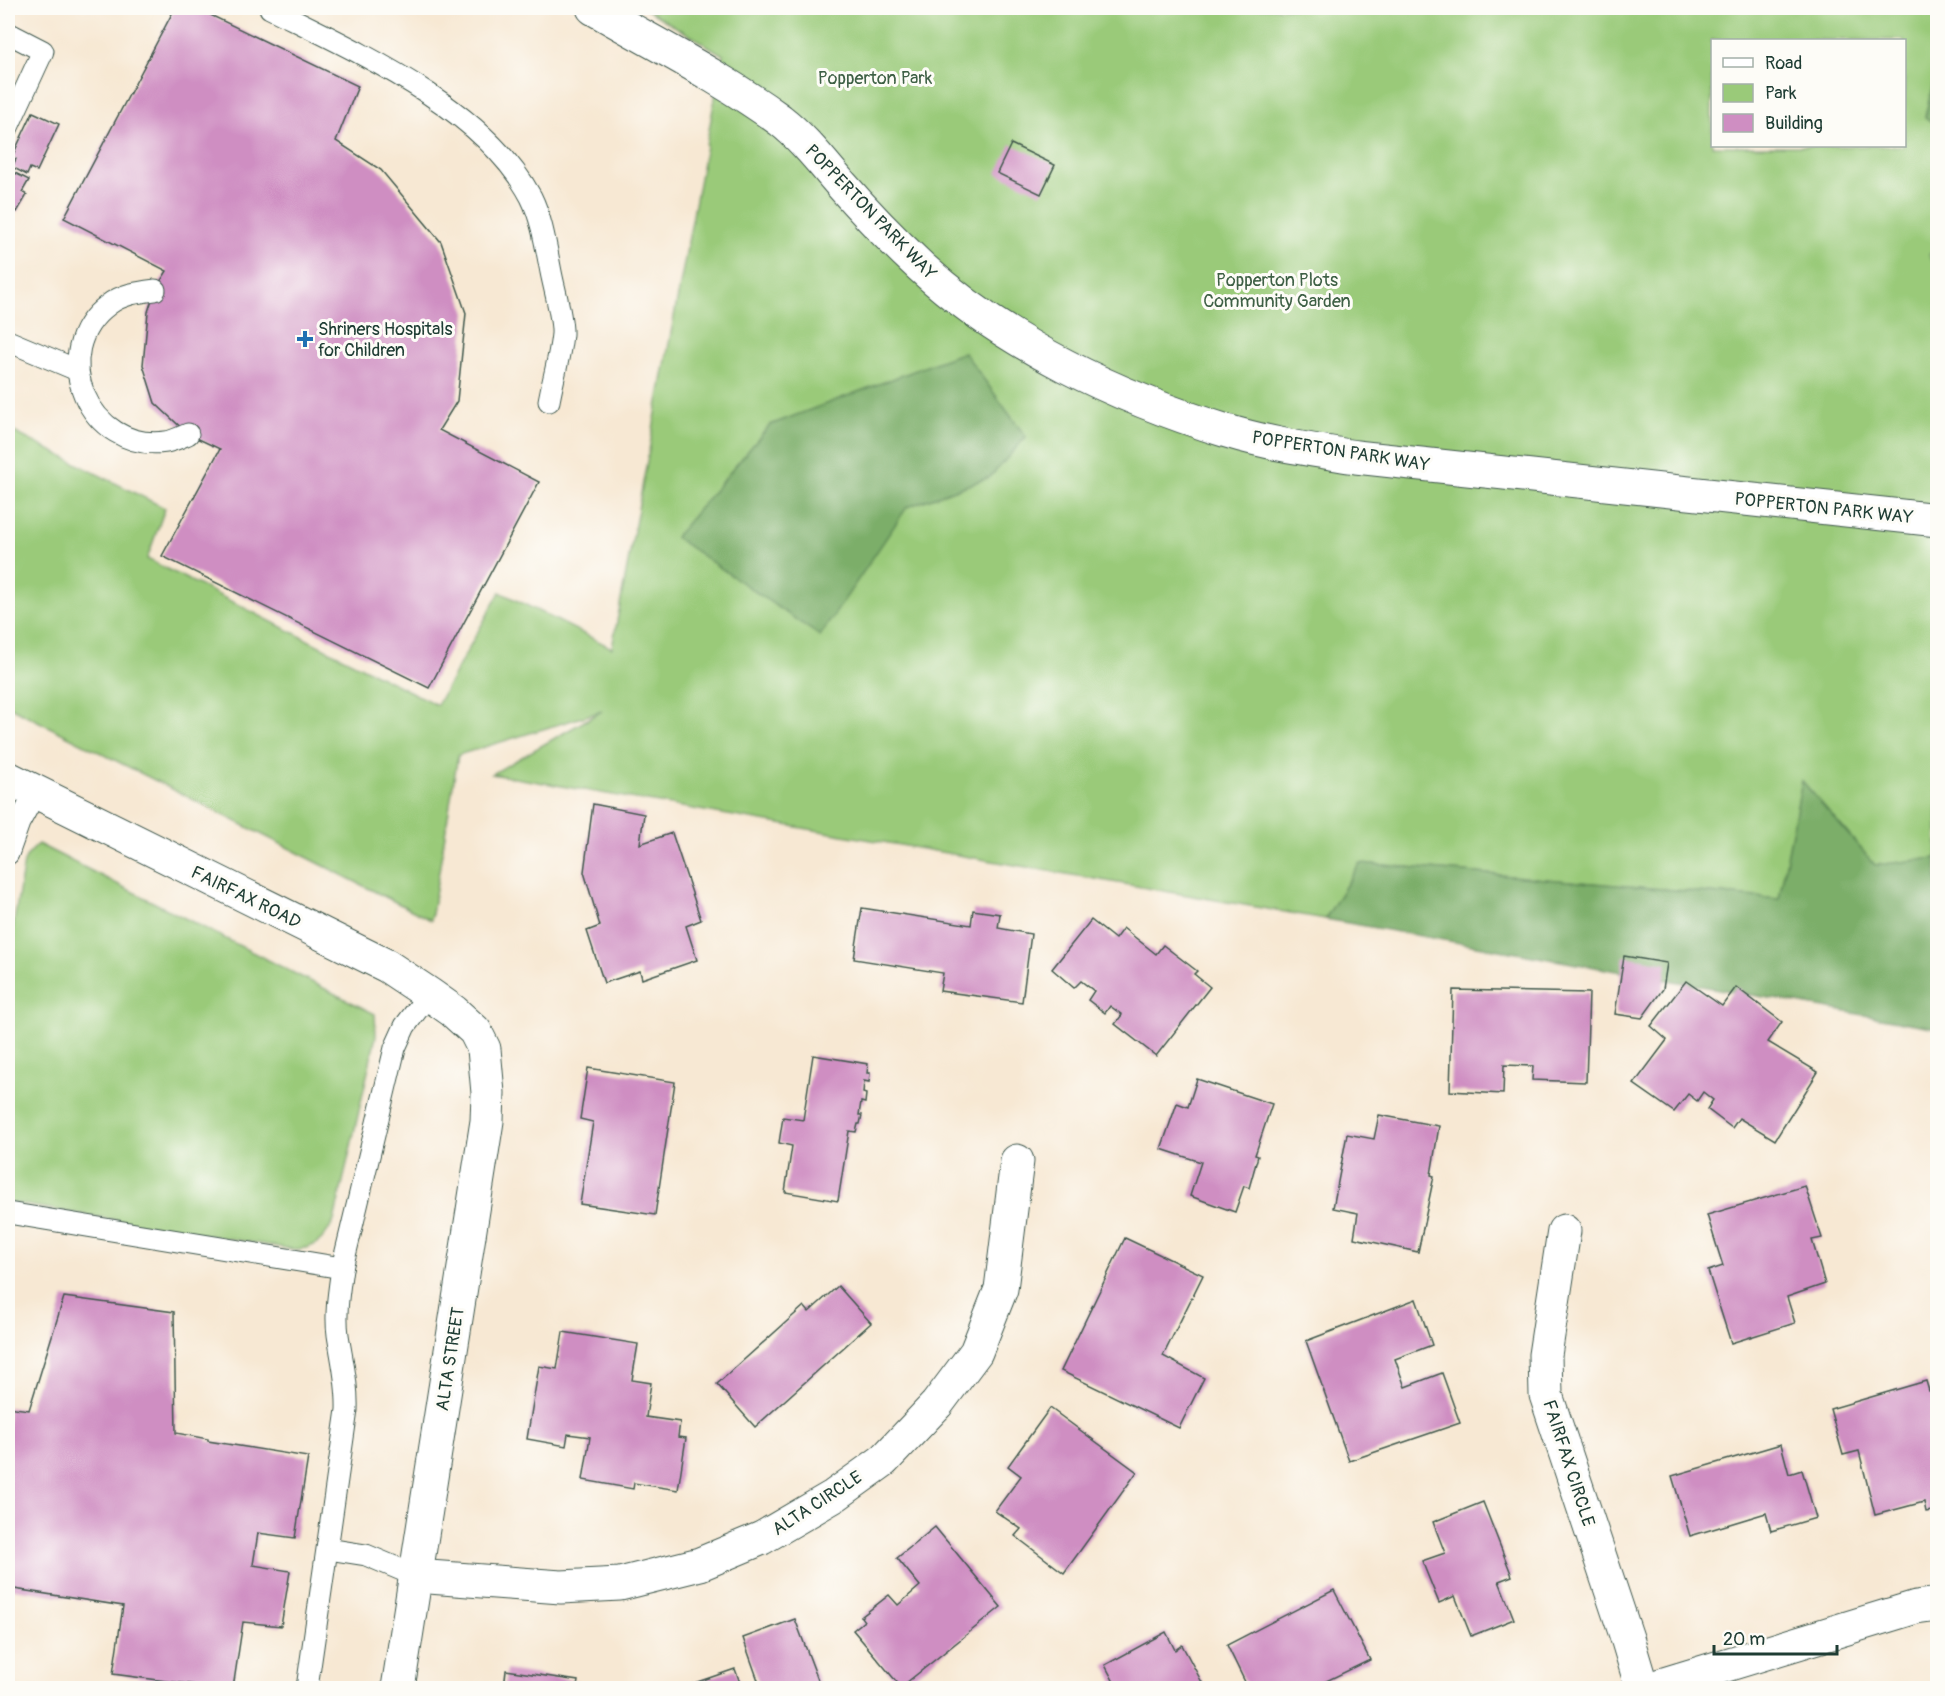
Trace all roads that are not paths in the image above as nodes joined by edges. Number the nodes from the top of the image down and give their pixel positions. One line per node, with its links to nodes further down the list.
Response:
1 (270, 8): 8 (lane)
2 (593, 8): 10 (street, POPPERTON PARK WAY)
3 (8, 33): 4 (lane)
4 (8, 128)
5 (155, 290): 7 (lane)
6 (8, 341): 7 (lane)
7 (77, 370): 9 (lane)
8 (549, 401)
9 (188, 434)
10 (1938, 520)
11 (22, 785): 12 (lane); 13 (street, FAIRFAX ROAD)
12 (8, 854)
13 (429, 994): 14 (street, FAIRFAX ROAD); 18 (lane)
14 (475, 1031): 20 (street, ALTA STREET)
15 (1017, 1161): 20 (street, ALTA CIRCLE)
16 (8, 1213): 18 (lane)
17 (1564, 1231): 24 (street, FAIRFAX CIRCLE)
18 (342, 1268): 19 (lane)
19 (328, 1549): 20 (lane); 22 (lane)
20 (416, 1576): 23 (street, ALTA STREET)
21 (1938, 1604): 25 (street)
22 (306, 1689)
23 (398, 1689)
24 (1642, 1689)
25 (1651, 1689)

